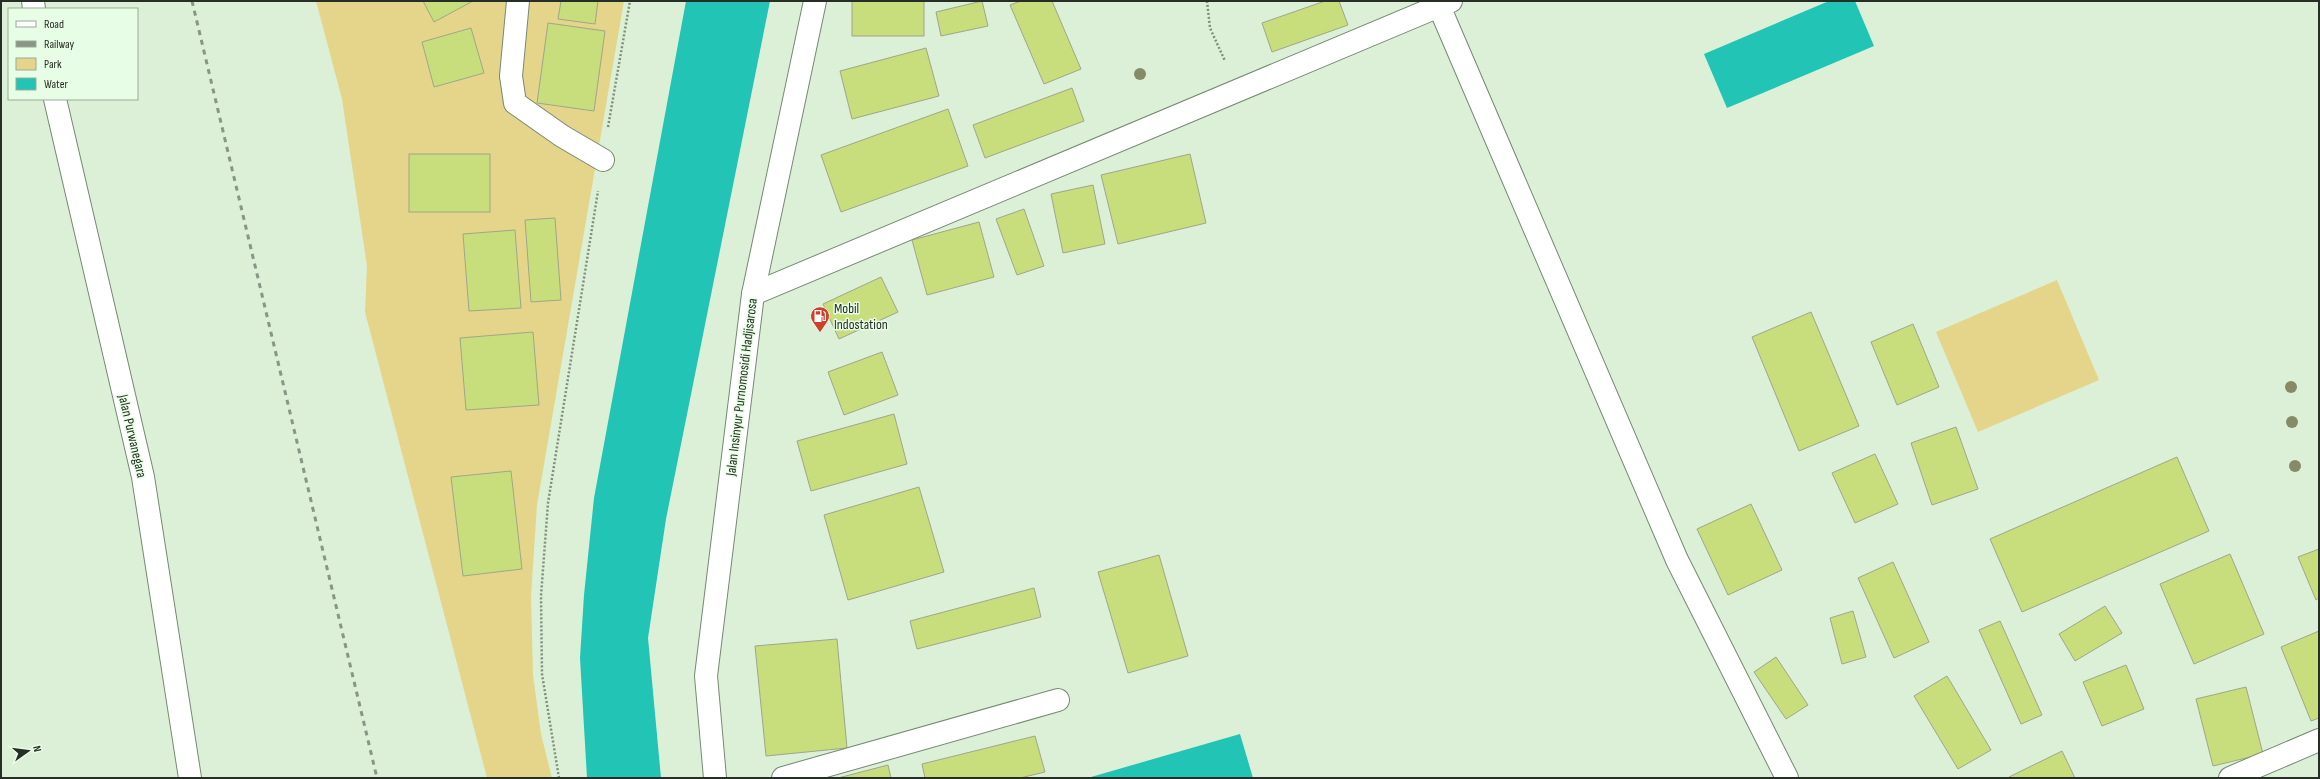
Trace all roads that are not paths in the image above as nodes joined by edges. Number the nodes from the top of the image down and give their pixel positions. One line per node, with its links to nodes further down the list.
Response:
1 (518, 1): 5 (street)
2 (815, 1): 6 (street, Jalan Insinyur Purnomosidi Hadjisarosa)
3 (1445, 4): 6 (street); 12 (street)
4 (55, 100): 9 (street, Jalan Purwanegara)
5 (603, 160)
6 (753, 294): 10 (street, Jalan Insinyur Purnomosidi Hadjisarosa)
7 (1058, 700): 11 (street)
8 (2319, 740): 13 (street)
9 (190, 778)
10 (715, 778)
11 (783, 778)
12 (1787, 778)
13 (2230, 778)

